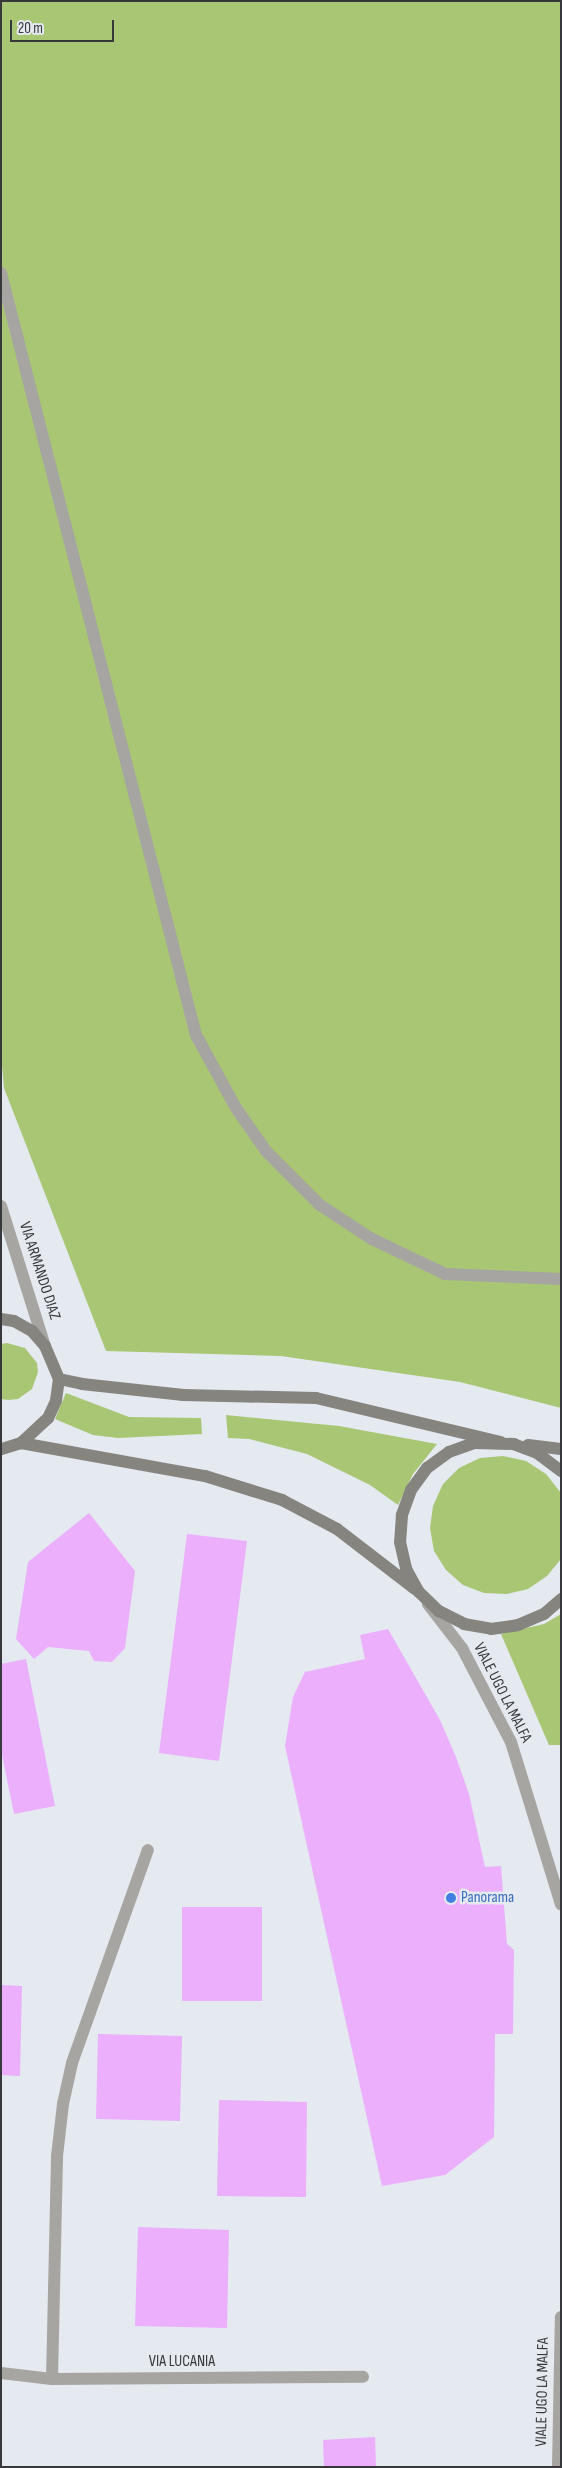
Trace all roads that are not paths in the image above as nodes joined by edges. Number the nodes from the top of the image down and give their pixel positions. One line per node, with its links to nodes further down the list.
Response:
1 (1, 274): 3 (street)
2 (1, 1206): 5 (street, VIA ARMANDO DIAZ)
3 (561, 1279)
4 (1, 1319): 5 (main road)
5 (46, 1346): 6 (main road)
6 (59, 1379): 7 (main road); 8 (main road)
7 (22, 1442): 9 (main road); 12 (main road)
8 (507, 1443): 10 (main road); 11 (main road); 12 (main road)
9 (1, 1449)
10 (561, 1449)
11 (561, 1471)
12 (419, 1592): 13 (main road); 15 (street, VIALE UGO LA MALFA)
13 (561, 1598)
14 (148, 1850): 19 (street)
15 (561, 1905)
16 (561, 2317): 20 (street, VIALE UGO LA MALFA)
17 (1, 2373): 19 (street, VIA LUCANIA)
18 (363, 2377): 19 (street, VIA LUCANIA)
19 (52, 2379)
20 (558, 2467)

